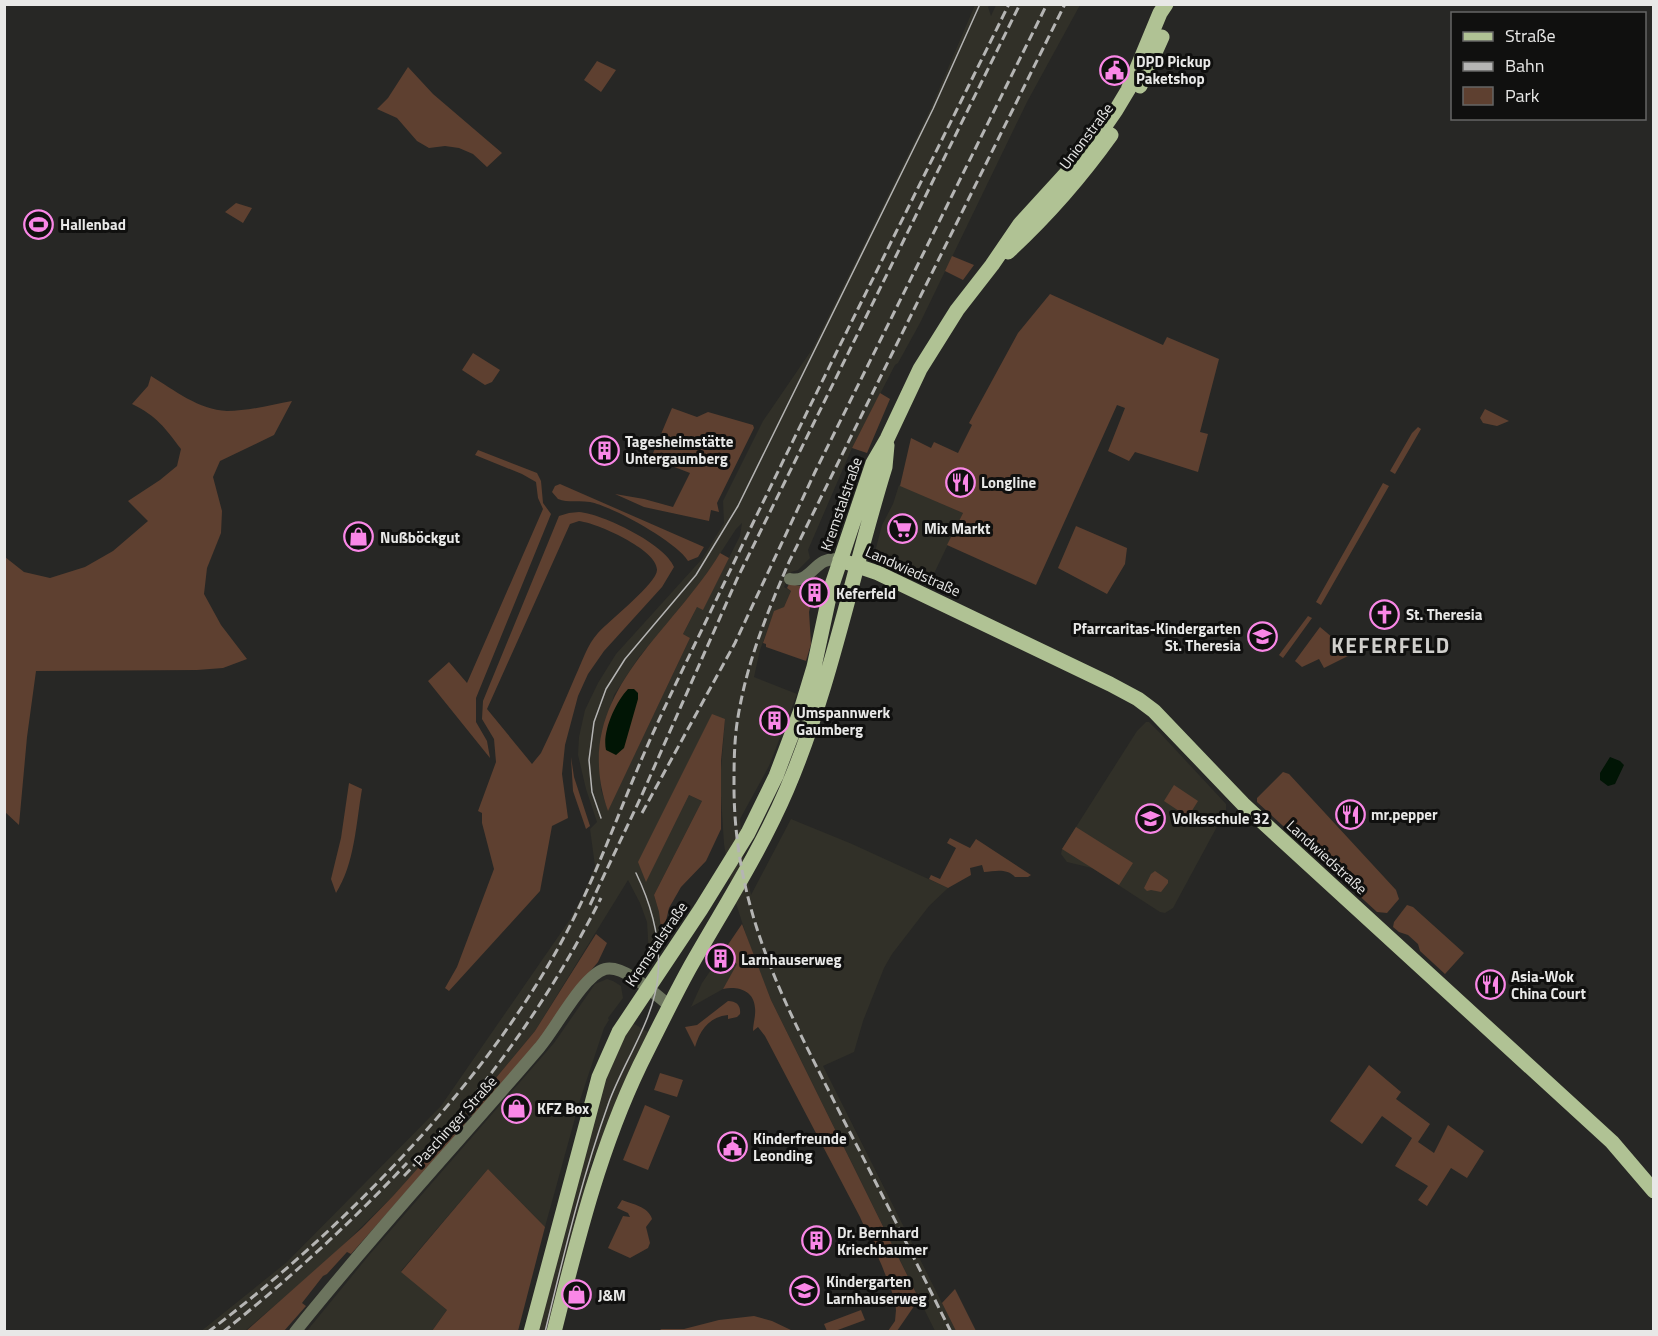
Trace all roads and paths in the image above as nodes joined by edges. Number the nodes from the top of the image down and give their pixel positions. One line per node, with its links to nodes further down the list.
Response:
1 (1166, 4): 3 (main road, Unionstraße)
2 (1171, 4): 3 (main road, Unionstraße)
3 (992, 266): 4 (main road, Unionstraße)
4 (887, 439): 5 (main road, Kremstalstraße); 6 (main road, Kremstalstraße)
5 (840, 560): 6 (main road, Landwiedstraße); 7 (street); 8 (main road, Kremstalstraße)
6 (856, 565): 9 (main road, Kremstalstraße); 10 (main road, Landwiedstraße)
7 (790, 579)
8 (648, 989): 9 (street); 11 (street, Paschinger Straße); 12 (main road, Kremstalstraße)
9 (670, 1006): 13 (main road, Kremstalstraße)
10 (1653, 1191)
11 (295, 1332)
12 (531, 1332)
13 (554, 1332)

